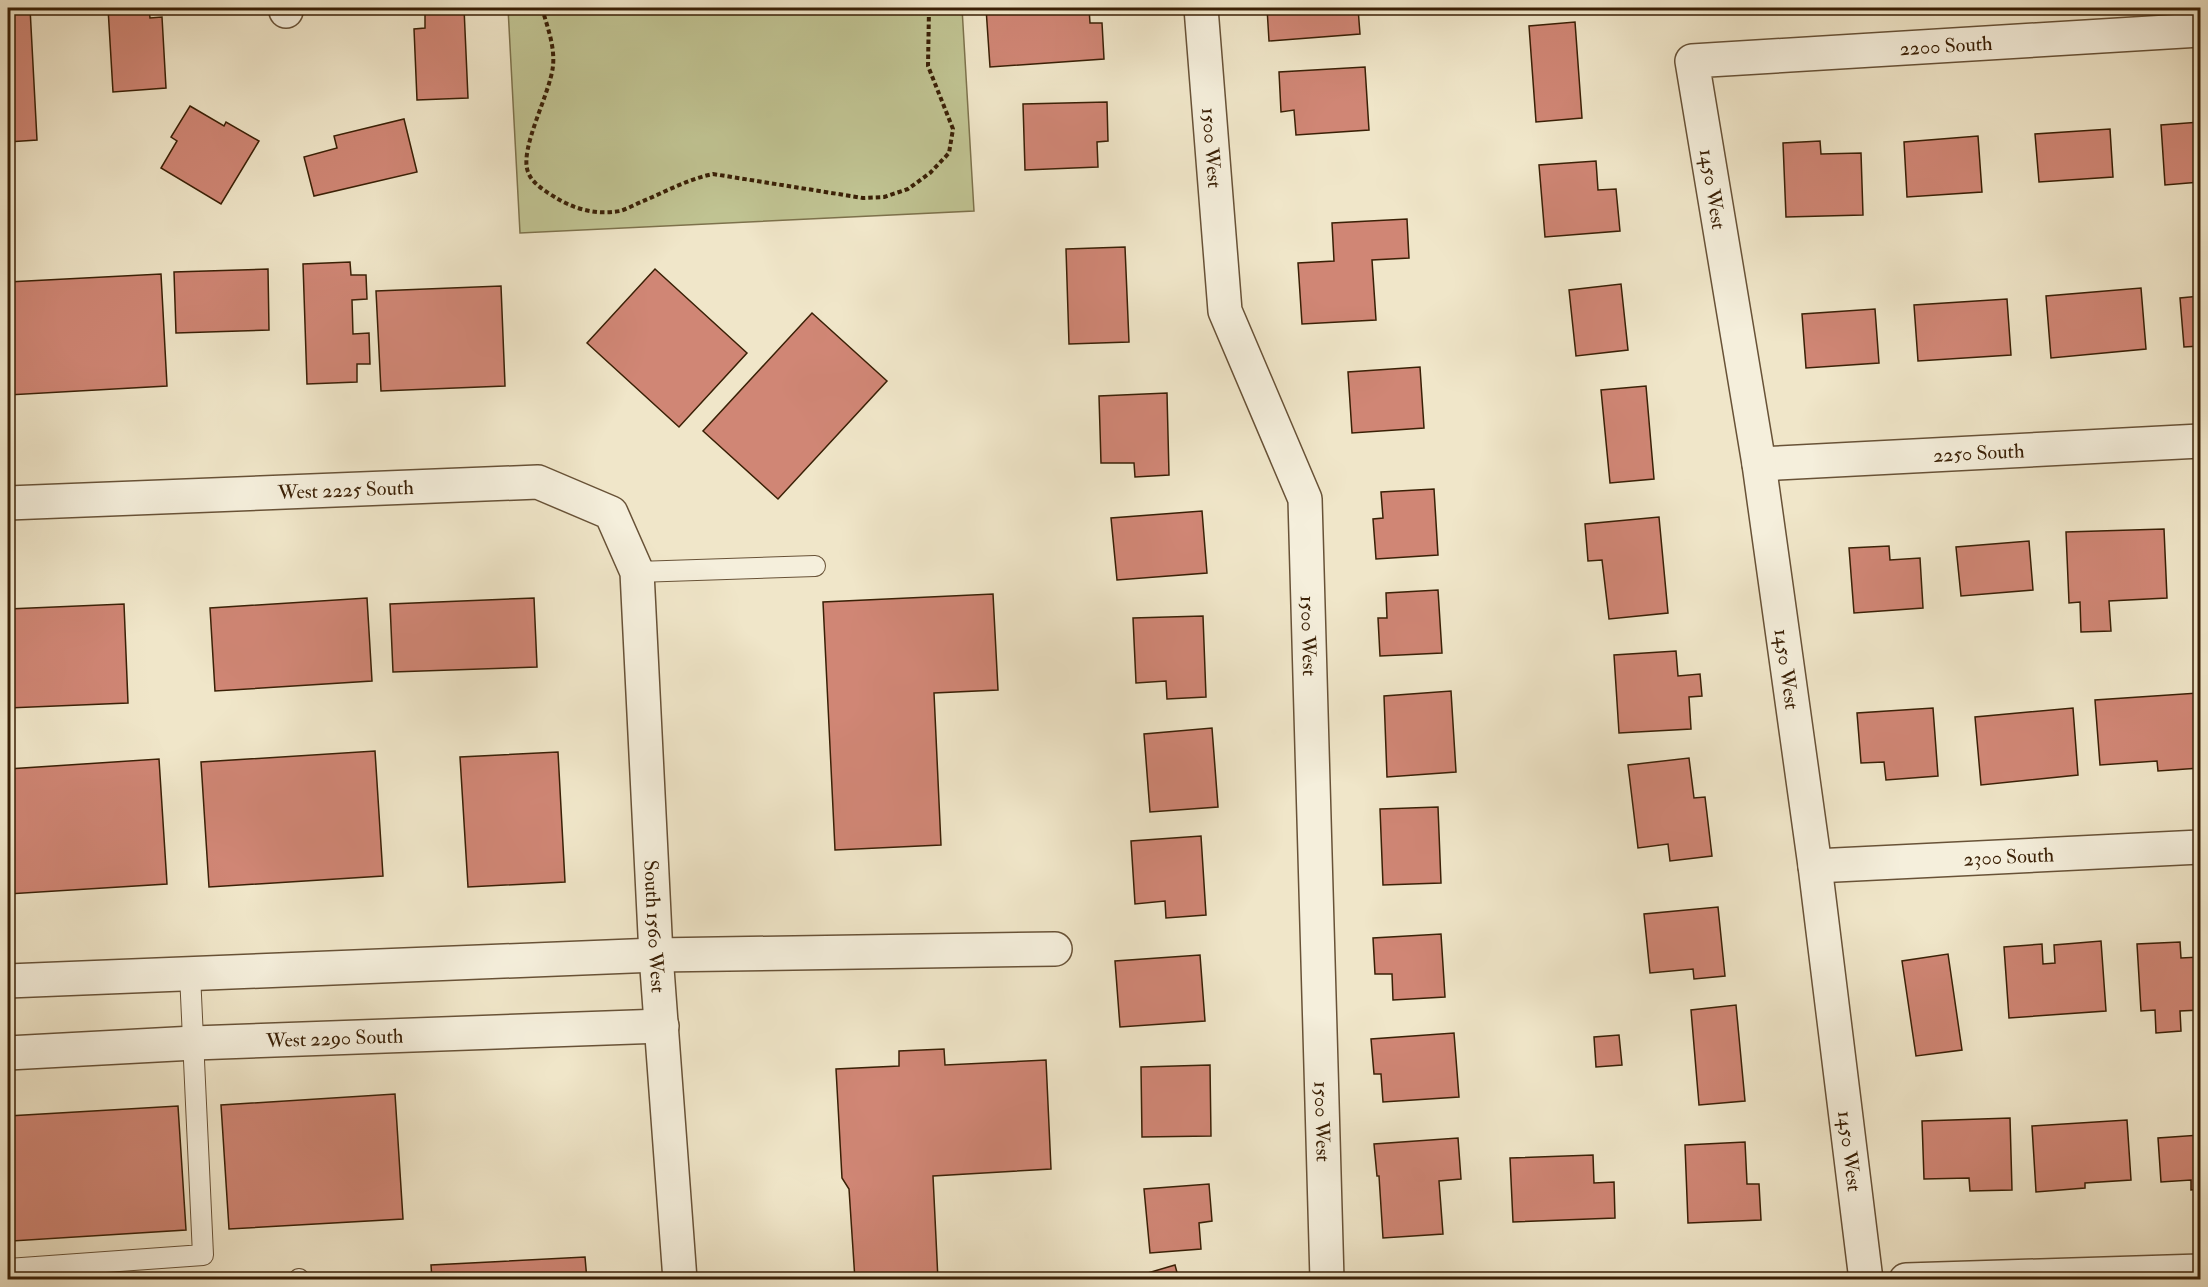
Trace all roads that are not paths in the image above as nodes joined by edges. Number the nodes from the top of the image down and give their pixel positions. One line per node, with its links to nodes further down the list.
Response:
1 (1201, 8): 22 (street, 1500 West)
2 (2124, 21): 3 (street, 2200 South); 4 (street, 2200 South)
3 (2200, 30)
4 (1692, 61): 6 (street, 1450 West)
5 (2200, 441): 6 (street, 2250 South)
6 (1759, 464): 11 (street, 1450 West)
7 (8, 503): 9 (street, West 2225 South)
8 (815, 566): 9 (lane)
9 (638, 572): 13 (street, South 1560 West)
10 (2200, 847): 11 (street, 2300 South)
11 (1815, 866): 23 (street, 1450 West)
12 (1055, 949): 13 (street)
13 (656, 955): 14 (street); 16 (street, South 1560 West)
14 (190, 974): 15 (street); 17 (lane)
15 (8, 981)
16 (662, 1026): 17 (street, West 2290 South); 21 (street, South 1560 West)
17 (194, 1043): 18 (street, West 2290 South); 19 (lane)
18 (8, 1053)
19 (8, 1269)
20 (2200, 1271): 24 (street)
21 (680, 1280)
22 (1328, 1280)
23 (1866, 1280)
24 (1906, 1280)

